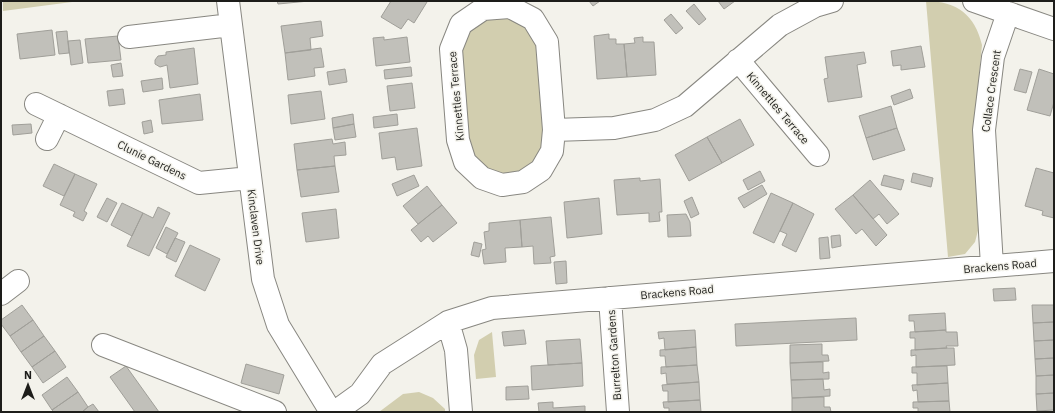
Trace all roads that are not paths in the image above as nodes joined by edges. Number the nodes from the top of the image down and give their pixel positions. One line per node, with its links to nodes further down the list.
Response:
1 (228, 1): 5 (street, Kinclaven Drive)
2 (832, 1): 8 (street)
3 (974, 1): 4 (street)
4 (1008, 13): 6 (street); 16 (street, Collace Crescent)
5 (231, 25): 7 (street); 14 (street, Kinclaven Drive)
6 (1054, 29)
7 (129, 37)
8 (738, 60): 11 (street); 13 (street, Kinnettles Terrace)
9 (36, 104): 10 (street, Clunie Gardens)
10 (59, 115): 12 (street); 14 (street, Clunie Gardens)
11 (554, 130): 11 (street, Kinnettles Terrace)
12 (47, 139)
13 (818, 155)
14 (250, 178): 21 (street, Kinclaven Drive)
15 (1054, 261): 16 (street, Brackens Road)
16 (992, 266): 17 (street, Brackens Road)
17 (610, 298): 18 (street, Brackens Road); 24 (street, Burrelton Gardens)
18 (448, 322): 22 (street, Brackens Road); 23 (street)
19 (103, 345): 20 (street)
20 (274, 412)
21 (331, 412)
22 (335, 412)
23 (461, 412)
24 (618, 412)

